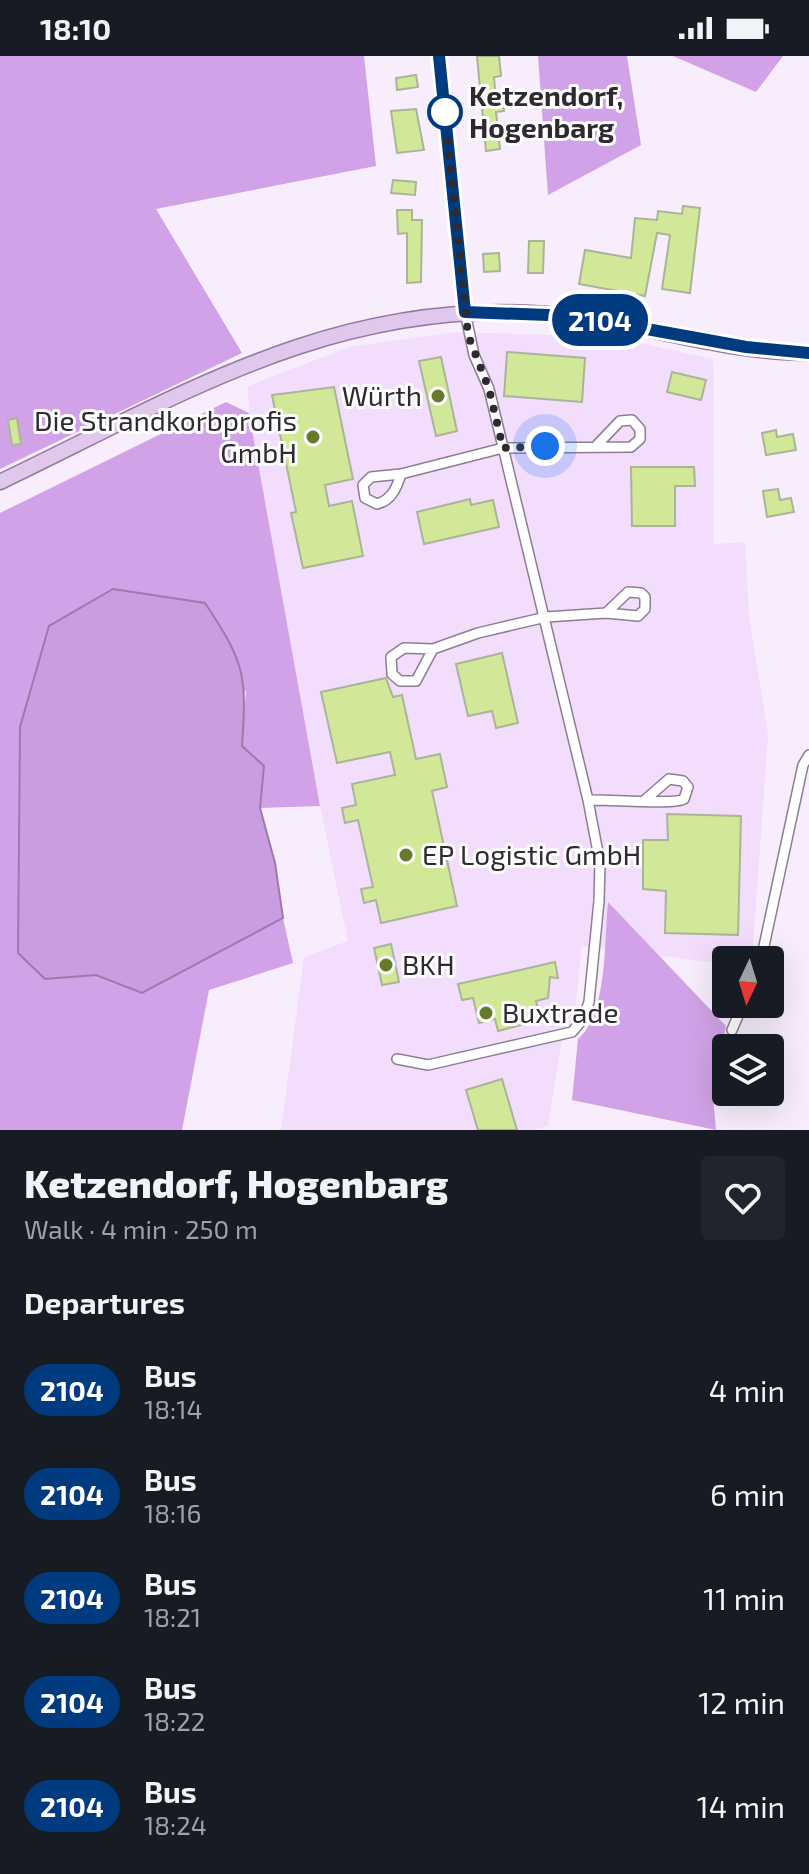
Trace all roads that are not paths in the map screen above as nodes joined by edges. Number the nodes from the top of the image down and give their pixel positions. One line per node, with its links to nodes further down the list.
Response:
1 (439, 56): 2 (street)
2 (465, 312): 3 (main road); 5 (street); 7 (main road)
3 (809, 353)
4 (597, 445): 4 (street); 5 (street)
5 (503, 448): 6 (street); 9 (street)
6 (401, 474)
7 (0, 482)
8 (606, 613): 9 (street)
9 (546, 617): 10 (street); 13 (street)
10 (433, 649): 10 (street)
11 (809, 755): 14 (street)
12 (646, 799): 13 (street)
13 (588, 800): 17 (street)
14 (764, 946)
15 (737, 1018): 16 (street)
16 (732, 1030)
17 (397, 1059)

